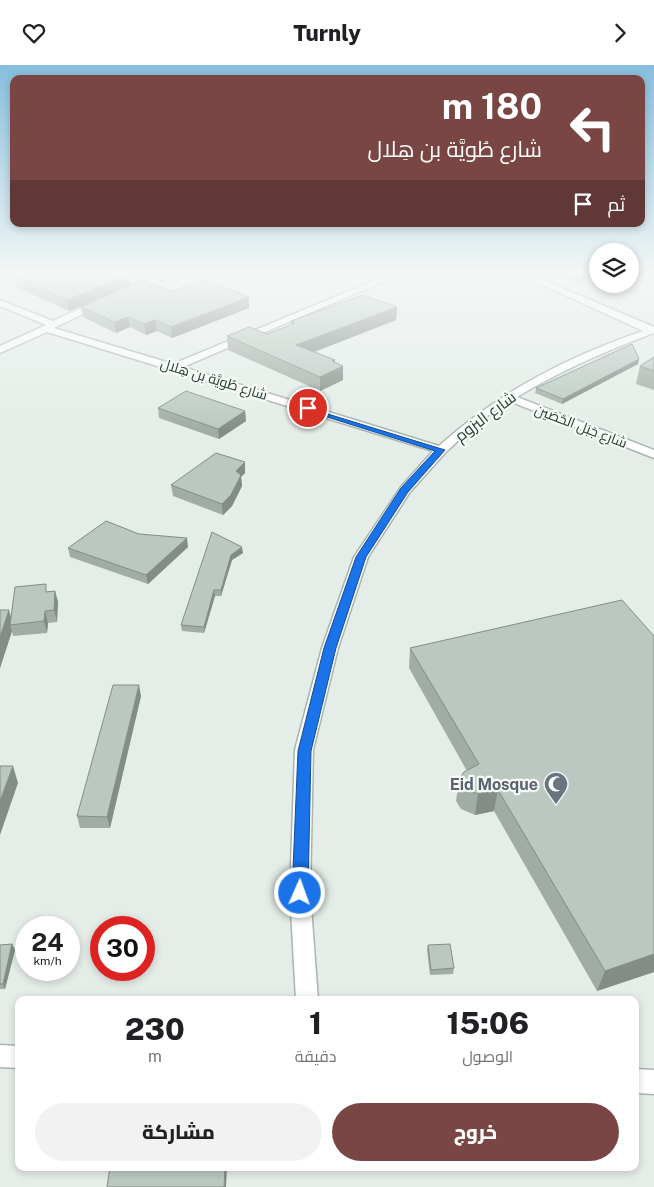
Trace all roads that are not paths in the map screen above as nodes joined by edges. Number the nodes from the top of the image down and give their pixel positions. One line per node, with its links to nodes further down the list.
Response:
1 (48, 326): 5 (street)
2 (49, 326): 6 (street, شارع طُويَّة بن هِلال)
3 (272, 326): 6 (street)
4 (652, 331): 7 (street, شارع البزوم)
5 (0, 351)
6 (175, 367): 8 (street, شارع طُويَّة بن هِلال)
7 (508, 397): 8 (street, شارع البزوم); 9 (street, شارع جَبَل الحُصَين)
8 (441, 450): 10 (street, شارع البزوم)
9 (654, 454)
10 (307, 996)
11 (0, 1056): 12 (street)
12 (15, 1057)
13 (639, 1081): 14 (street)
14 (654, 1082)

